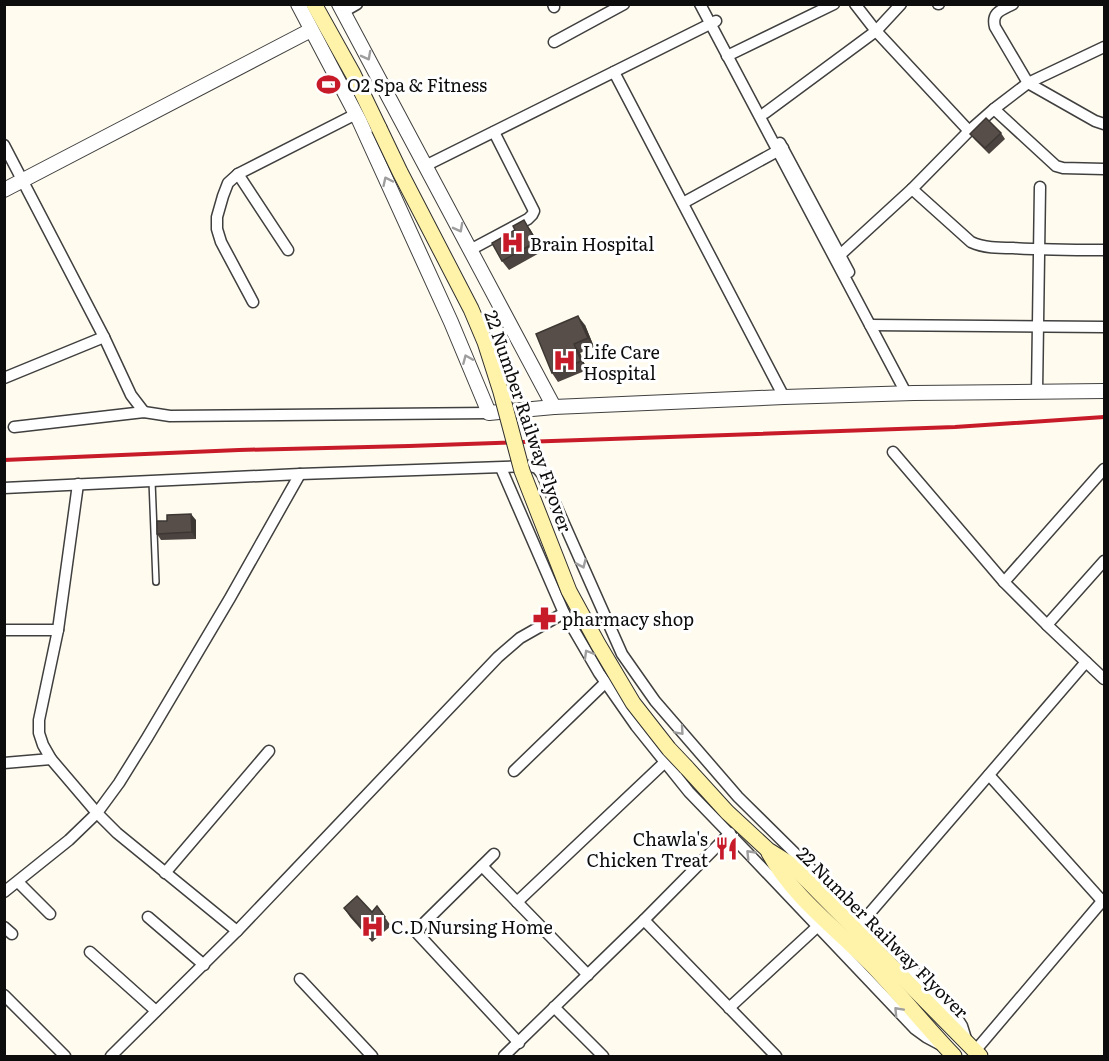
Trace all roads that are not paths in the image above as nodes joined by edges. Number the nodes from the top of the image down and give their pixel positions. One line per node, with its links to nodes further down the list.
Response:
1 (298, 4): 13 (street)
2 (314, 4): 80 (main road, 22 Number Railway Flyover, bridge)
3 (357, 4): 11 (street)
4 (624, 4): 15 (street)
5 (700, 4): 12 (street)
6 (707, 4): 12 (street)
7 (834, 4): 17 (street)
8 (855, 4): 14 (street)
9 (901, 4): 14 (street)
10 (1013, 4): 19 (street)
11 (341, 8): 28 (street, one-way to 28)
12 (713, 23): 17 (street); 18 (street)
13 (311, 30): 22 (street); 31 (street)
14 (876, 31): 21 (street); 24 (street)
15 (554, 42)
16 (1104, 47): 19 (street)
17 (730, 55): 21 (street); 27 (street)
18 (614, 72): 25 (street); 35 (street)
19 (1028, 83): 20 (street); 23 (street)
20 (994, 109): 24 (street); 29 (street)
21 (765, 113): 27 (street)
22 (356, 114): 30 (street); 53 (street, one-way to 22)
23 (1104, 124)
24 (969, 131): 33 (street)
25 (494, 132): 28 (street); 38 (street)
26 (4, 145): 31 (street)
27 (780, 150): 35 (street); 40 (street); 42 (street)
28 (426, 166): 38 (street, one-way to 38)
29 (1104, 169)
30 (238, 174): 37 (street); 41 (street)
31 (22, 180): 34 (street); 45 (street)
32 (1040, 187): 39 (street)
33 (912, 189): 39 (street); 40 (street)
34 (4, 190)
35 (683, 203): 50 (street)
36 (1104, 249): 39 (street)
37 (288, 250)
38 (470, 250): 51 (street)
39 (1039, 250): 43 (street)
40 (840, 255): 42 (street)
41 (253, 302)
42 (873, 325): 43 (street); 49 (street)
43 (1038, 326): 44 (street); 48 (street)
44 (1104, 327)
45 (104, 337): 46 (street); 52 (street)
46 (4, 378)
47 (1104, 391): 48 (street)
48 (1037, 392): 49 (street)
49 (910, 393): 50 (street)
50 (784, 397): 51 (street)
51 (554, 407): 53 (street)
52 (144, 412): 53 (street); 54 (street)
53 (489, 413)
54 (14, 427)
55 (893, 452): 64 (street)
56 (501, 468): 58 (street); 65 (street); 91 (street, one-way to 91)
57 (1104, 469): 64 (street)
58 (300, 474): 59 (street); 78 (street)
59 (152, 481): 60 (street); 63 (lane)
60 (78, 484): 61 (street); 68 (street)
61 (4, 488)
62 (1104, 561): 66 (street)
63 (156, 582)
64 (1004, 582): 66 (street)
65 (564, 614): 71 (street, one-way to 65); 93 (street)
66 (1047, 625): 69 (street)
67 (4, 630): 68 (street)
68 (58, 630): 73 (street)
69 (1086, 662): 70 (street); 77 (street)
70 (1104, 679)
71 (606, 682): 74 (street); 76 (street)
72 (269, 751): 83 (street)
73 (51, 759): 75 (street); 78 (street)
74 (665, 762): 79 (street); 87 (street)
75 (4, 763)
76 (514, 771)
77 (989, 775): 86 (street); 91 (street)
78 (97, 813): 83 (street); 84 (street)
79 (730, 833): 90 (street); 92 (street, one-way to 79)
80 (768, 850): 103 (main road, 22 Number Railway Flyover); 104 (main road, 22 Number Railway Flyover)
81 (494, 854): 82 (street)
82 (482, 866): 87 (street); 102 (street)
83 (165, 873): 93 (street)
84 (18, 882): 85 (street); 88 (street)
85 (4, 892)
86 (1104, 901): 104 (street)
87 (517, 902): 96 (street)
88 (50, 914)
89 (148, 917): 95 (street)
90 (644, 920): 96 (street); 100 (street)
91 (863, 921): 104 (street)
92 (818, 926): 100 (street); 103 (street, one-way to 92)
93 (237, 931): 95 (street)
94 (90, 952): 101 (street)
95 (204, 965): 101 (street)
96 (588, 975): 99 (street)
97 (300, 979): 107 (street)
98 (4, 995): 105 (street)
99 (554, 1007): 102 (street); 109 (street)
100 (729, 1008): 110 (street)
101 (156, 1011): 106 (street)
102 (519, 1043): 108 (street)
103 (949, 1051)
104 (975, 1051)
105 (65, 1056)
106 (111, 1056)
107 (372, 1056)
108 (504, 1056)
109 (603, 1056)
110 (776, 1056)

